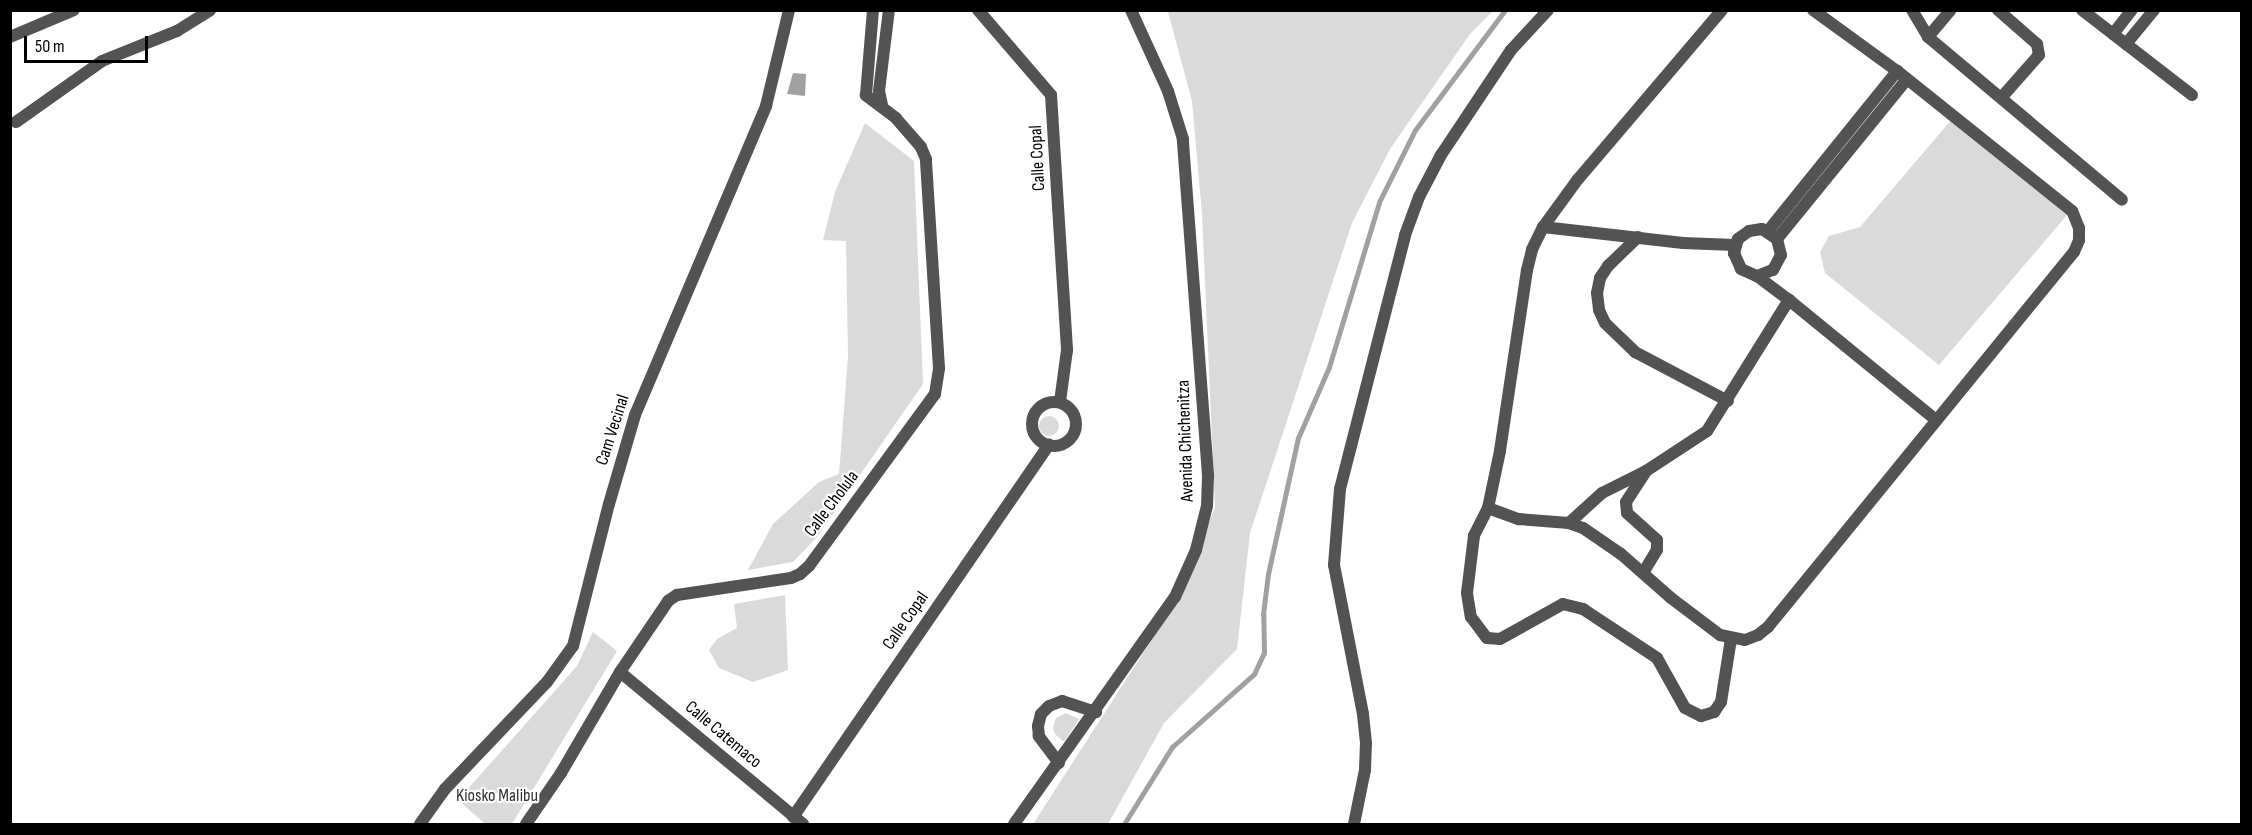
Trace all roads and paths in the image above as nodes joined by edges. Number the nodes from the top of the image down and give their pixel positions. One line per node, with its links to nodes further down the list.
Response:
1 (74, 10): 18 (street)
2 (210, 10): 25 (street)
3 (789, 10): 46 (street, Cam Vecinal)
4 (873, 10): 24 (street, Calle Cholula)
5 (889, 10): 24 (street)
6 (978, 10): 34 (street, Calle Copal)
7 (1131, 10): 43 (street, Avenida Chichenitza)
8 (1548, 10): 49 (street)
9 (1722, 10): 27 (street)
10 (1813, 10): 21 (street)
11 (1912, 10): 19 (street)
12 (1951, 10): 19 (street)
13 (1998, 10): 23 (street)
14 (2082, 10): 17 (street)
15 (2132, 10): 17 (street)
16 (2154, 10): 20 (street)
17 (2113, 34): 20 (street)
18 (10, 37)
19 (1928, 37): 23 (street)
20 (2126, 44): 22 (street)
21 (1902, 75): 28 (street); 35 (street)
22 (2192, 95)
23 (2001, 98): 26 (street)
24 (882, 105): 42 (street, Calle Cholula)
25 (16, 122)
26 (2122, 200)
27 (1543, 227): 29 (street); 38 (street)
28 (1773, 235): 30 (street); 31 (street)
29 (1638, 237): 30 (street); 33 (street)
30 (1736, 245): 31 (street)
31 (1757, 276): 32 (street)
32 (1789, 300): 33 (street); 35 (street)
33 (1728, 400): 37 (street)
34 (1060, 402): 36 (street); 36 (street)
35 (1936, 420): 41 (street)
36 (1049, 445): 45 (street, Calle Copal)
37 (1647, 471): 39 (street); 40 (street)
38 (1488, 508): 39 (street); 41 (street)
39 (1569, 523): 40 (street)
40 (1643, 573): 41 (street)
41 (1731, 639)
42 (620, 672): 45 (street, Calle Catemaco); 47 (street, Calle Cholula)
43 (1096, 712): 44 (street, Avenida Chichenitza); 44 (street)
44 (1059, 764): 48 (street, Avenida Chichenitza)
45 (798, 821)
46 (420, 825)
47 (526, 825)
48 (1014, 825)
49 (1354, 825)

